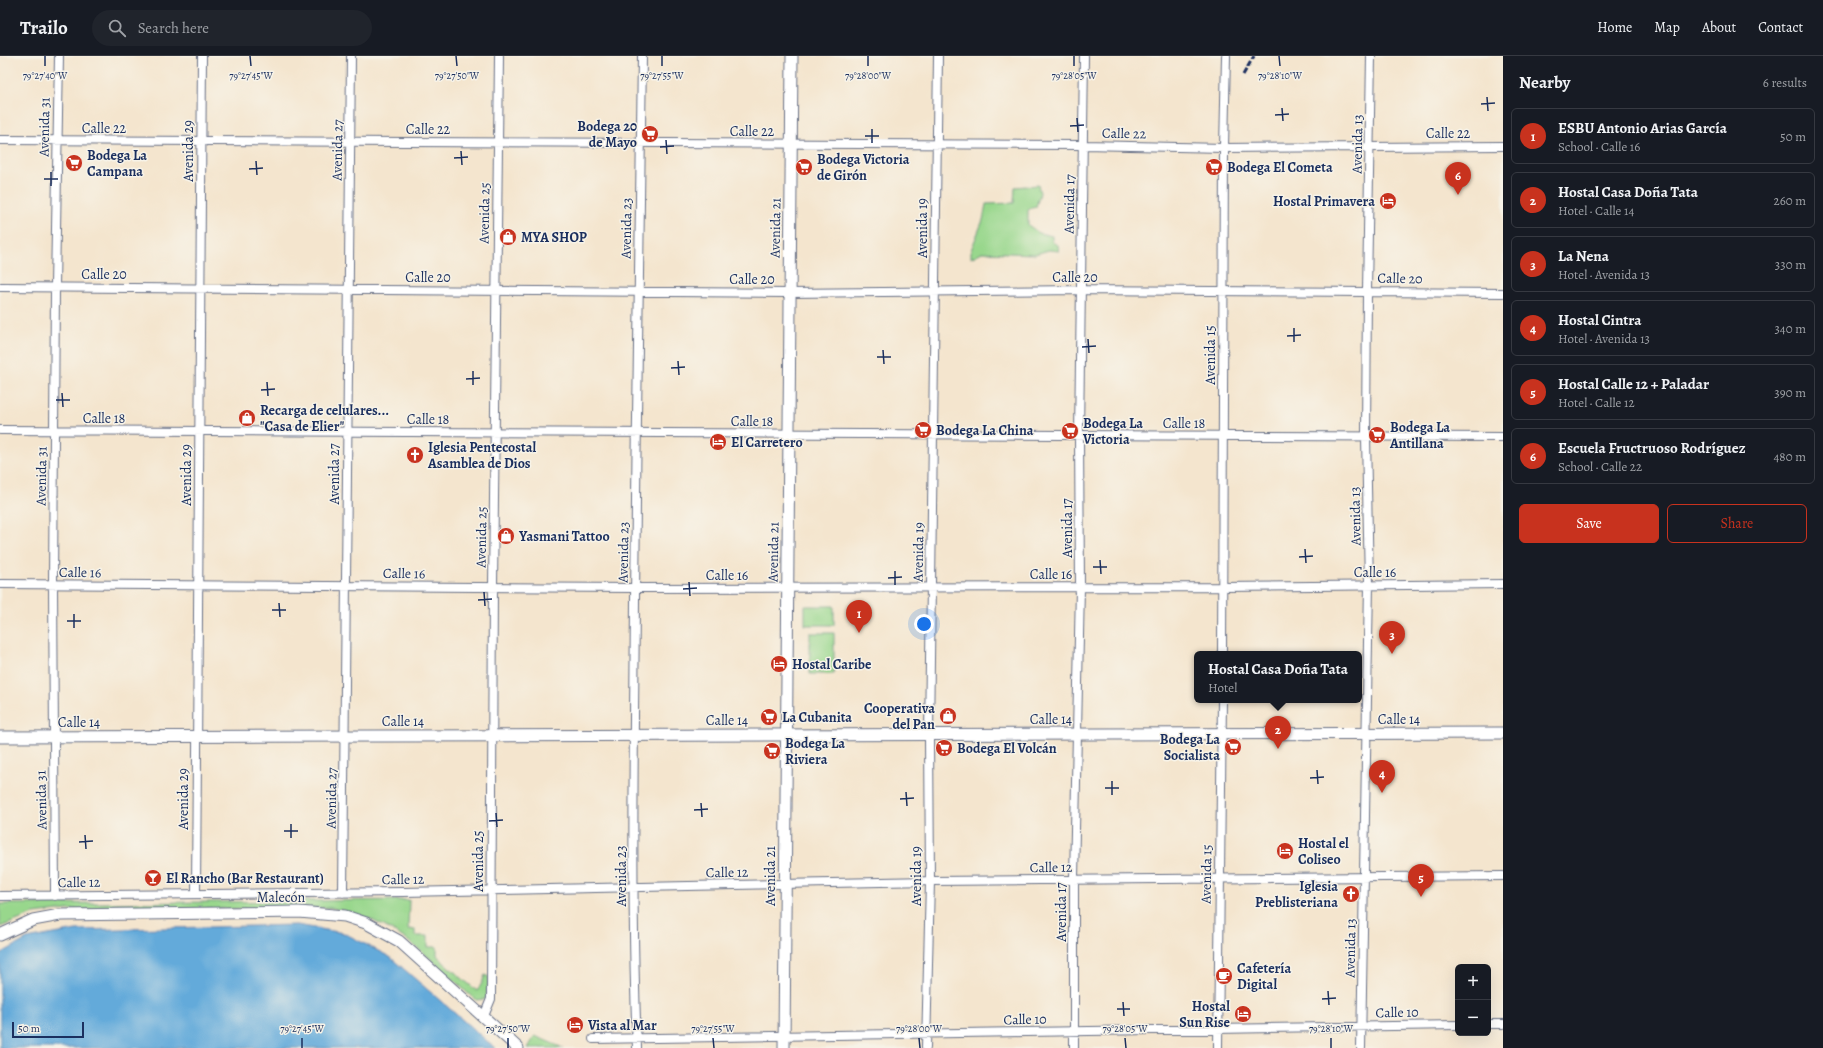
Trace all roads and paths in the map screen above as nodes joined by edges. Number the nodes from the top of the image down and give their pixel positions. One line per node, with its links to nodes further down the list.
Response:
1 (59, 56): 12 (street, Avenida 31)
2 (202, 56): 13 (street, Avenida 29)
3 (351, 56): 14 (street, Avenida 27)
4 (499, 56): 15 (street, Avenida 25)
5 (642, 56): 16 (street, Avenida 23)
6 (792, 56): 17 (main road, Avenida 21)
7 (938, 56): 18 (street, Avenida 19)
8 (1084, 56): 19 (street, Avenida 17)
9 (1226, 56): 22 (street, Avenida 15)
10 (1371, 56): 20 (street, Avenida 13)
11 (0, 140): 12 (street, Calle 22)
12 (57, 140): 13 (street, Calle 22); 24 (street, Avenida 31)
13 (201, 141): 14 (street, Calle 22); 25 (street, Avenida 29)
14 (350, 142): 15 (street, Calle 22); 26 (street, Avenida 27)
15 (499, 143): 16 (street, Calle 22); 27 (street, Avenida 25)
16 (640, 143): 17 (street, Calle 22); 30 (street, Avenida 23)
17 (792, 144): 18 (street, Calle 22); 33 (main road, Avenida 21)
18 (936, 145): 19 (street, Calle 22); 31 (street, Avenida 19)
19 (1084, 145): 22 (street, Calle 22); 28 (street, Avenida 17)
20 (1370, 146): 21 (street, Calle 22); 22 (street, Calle 22); 32 (street, Avenida 13)
21 (1503, 146)
22 (1224, 148): 29 (street, Avenida 15)
23 (0, 287): 24 (street, Calle 20)
24 (54, 287): 25 (street, Calle 20); 36 (street, Avenida 31)
25 (200, 288): 26 (street, Calle 20); 37 (street, Avenida 29)
26 (349, 289): 27 (street, Calle 20); 38 (street, Avenida 27)
27 (496, 290): 30 (street, Calle 20); 39 (street, Avenida 25)
28 (1080, 290): 29 (street, Calle 20); 31 (street, Calle 20); 43 (street, Avenida 17)
29 (1223, 290): 32 (street, Calle 20); 44 (street, Avenida 15)
30 (638, 291): 33 (street, Calle 20); 40 (street, Avenida 23)
31 (935, 291): 33 (street, Calle 20); 42 (street, Avenida 19)
32 (1367, 291): 34 (street, Calle 20); 45 (street, Avenida 13)
33 (789, 293): 41 (main road, Avenida 21)
34 (1503, 293)
35 (0, 430): 36 (street, Calle 18)
36 (55, 431): 37 (street, Calle 18); 48 (street, Avenida 31)
37 (199, 431): 38 (street, Calle 18); 52 (street, Avenida 29)
38 (347, 432): 39 (street, Calle 18); 51 (street, Avenida 27)
39 (496, 433): 40 (street, Calle 18); 53 (street, Avenida 25)
40 (637, 433): 41 (street, Calle 18); 57 (street, Avenida 23)
41 (789, 434): 42 (street, Calle 18); 58 (main road, Avenida 21)
42 (932, 435): 43 (street, Calle 18); 54 (street, Avenida 19)
43 (1079, 435): 44 (street, Calle 18); 55 (street, Avenida 17)
44 (1222, 436): 45 (street, Calle 18); 56 (street, Avenida 15)
45 (1366, 437): 46 (street, Calle 18); 49 (street, Avenida 13)
46 (1503, 437)
47 (0, 584): 48 (street, Calle 16)
48 (53, 584): 52 (street, Calle 16); 71 (street, Avenida 31)
49 (1369, 584): 50 (street, Calle 16); 56 (street, Calle 16); 64 (street, Avenida 13)
50 (1503, 584)
51 (346, 585): 52 (street, Calle 16); 53 (street, Calle 16); 67 (street, Avenida 27)
52 (198, 586): 72 (street, Avenida 29)
53 (493, 587): 57 (street, Calle 16); 68 (street, Avenida 25)
54 (931, 587): 55 (street, Calle 16); 58 (street, Calle 16); 66 (street, Avenida 19)
55 (1080, 587): 56 (street, Calle 16); 62 (street, Avenida 17)
56 (1222, 587): 59 (street, Avenida 15)
57 (635, 588): 58 (street, Calle 16); 69 (street, Avenida 23)
58 (788, 588): 65 (main road, Avenida 21)
59 (1222, 651)
60 (1222, 703): 63 (street, Avenida 15)
61 (1503, 733): 64 (main road, Calle 14)
62 (1078, 734): 63 (main road, Calle 14); 66 (main road, Calle 14); 76 (street, Avenida 17)
63 (1222, 734): 64 (main road, Calle 14); 75 (street, Avenida 15)
64 (1366, 734): 74 (street, Avenida 13)
65 (786, 735): 66 (main road, Calle 14); 69 (main road, Calle 14); 78 (main road, Avenida 21)
66 (930, 735): 77 (street, Avenida 19)
67 (345, 736): 68 (main road, Calle 14); 72 (main road, Calle 14); 82 (street, Avenida 27)
68 (492, 736): 69 (main road, Calle 14); 80 (street, Avenida 25)
69 (634, 736): 79 (street, Avenida 23)
70 (0, 737): 71 (main road, Calle 14)
71 (53, 737): 72 (main road, Calle 14); 84 (street, Avenida 31)
72 (197, 737): 81 (street, Avenida 29)
73 (1503, 876): 74 (street, Calle 12)
74 (1364, 877): 75 (street, Calle 12); 90 (street, Avenida 13)
75 (1219, 878): 76 (street, Calle 12); 91 (street, Avenida 15)
76 (1074, 879): 77 (street, Calle 12); 92 (street, Avenida 17)
77 (930, 881): 78 (street, Calle 12); 93 (street, Avenida 19)
78 (784, 884): 79 (street, Calle 12); 94 (main road, Avenida 21)
79 (634, 887): 80 (street, Calle 12); 95 (street, Avenida 23)
80 (491, 890): 82 (street, Calle 12); 86 (street, Avenida 25)
81 (196, 893): 82 (street, Calle 12); 84 (street, Calle 12)
82 (343, 893)
83 (0, 896): 84 (street, Calle 12)
84 (55, 896)
85 (0, 934): 86 (main road, Malecón)
86 (484, 1016): 97 (main road, Malecón)
87 (1491, 1024): 88 (street)
88 (1503, 1024)
89 (1455, 1025): 90 (street, Calle 10)
90 (1361, 1026): 91 (street, Calle 10); 103 (street, Avenida 13)
91 (1218, 1028): 92 (street, Calle 10); 102 (street, Avenida 15)
92 (1074, 1031): 93 (street, Calle 10); 101 (street, Avenida 17)
93 (926, 1033): 94 (street, Calle 10); 100 (street, Avenida 19)
94 (784, 1036): 95 (street, Calle 10); 99 (main road, Avenida 21)
95 (637, 1038): 96 (street, Calle 10); 98 (street, Avenida 23)
96 (593, 1039)
97 (518, 1048)
98 (637, 1048)
99 (784, 1048)
100 (926, 1048)
101 (1074, 1048)
102 (1218, 1048)
103 (1360, 1048)

